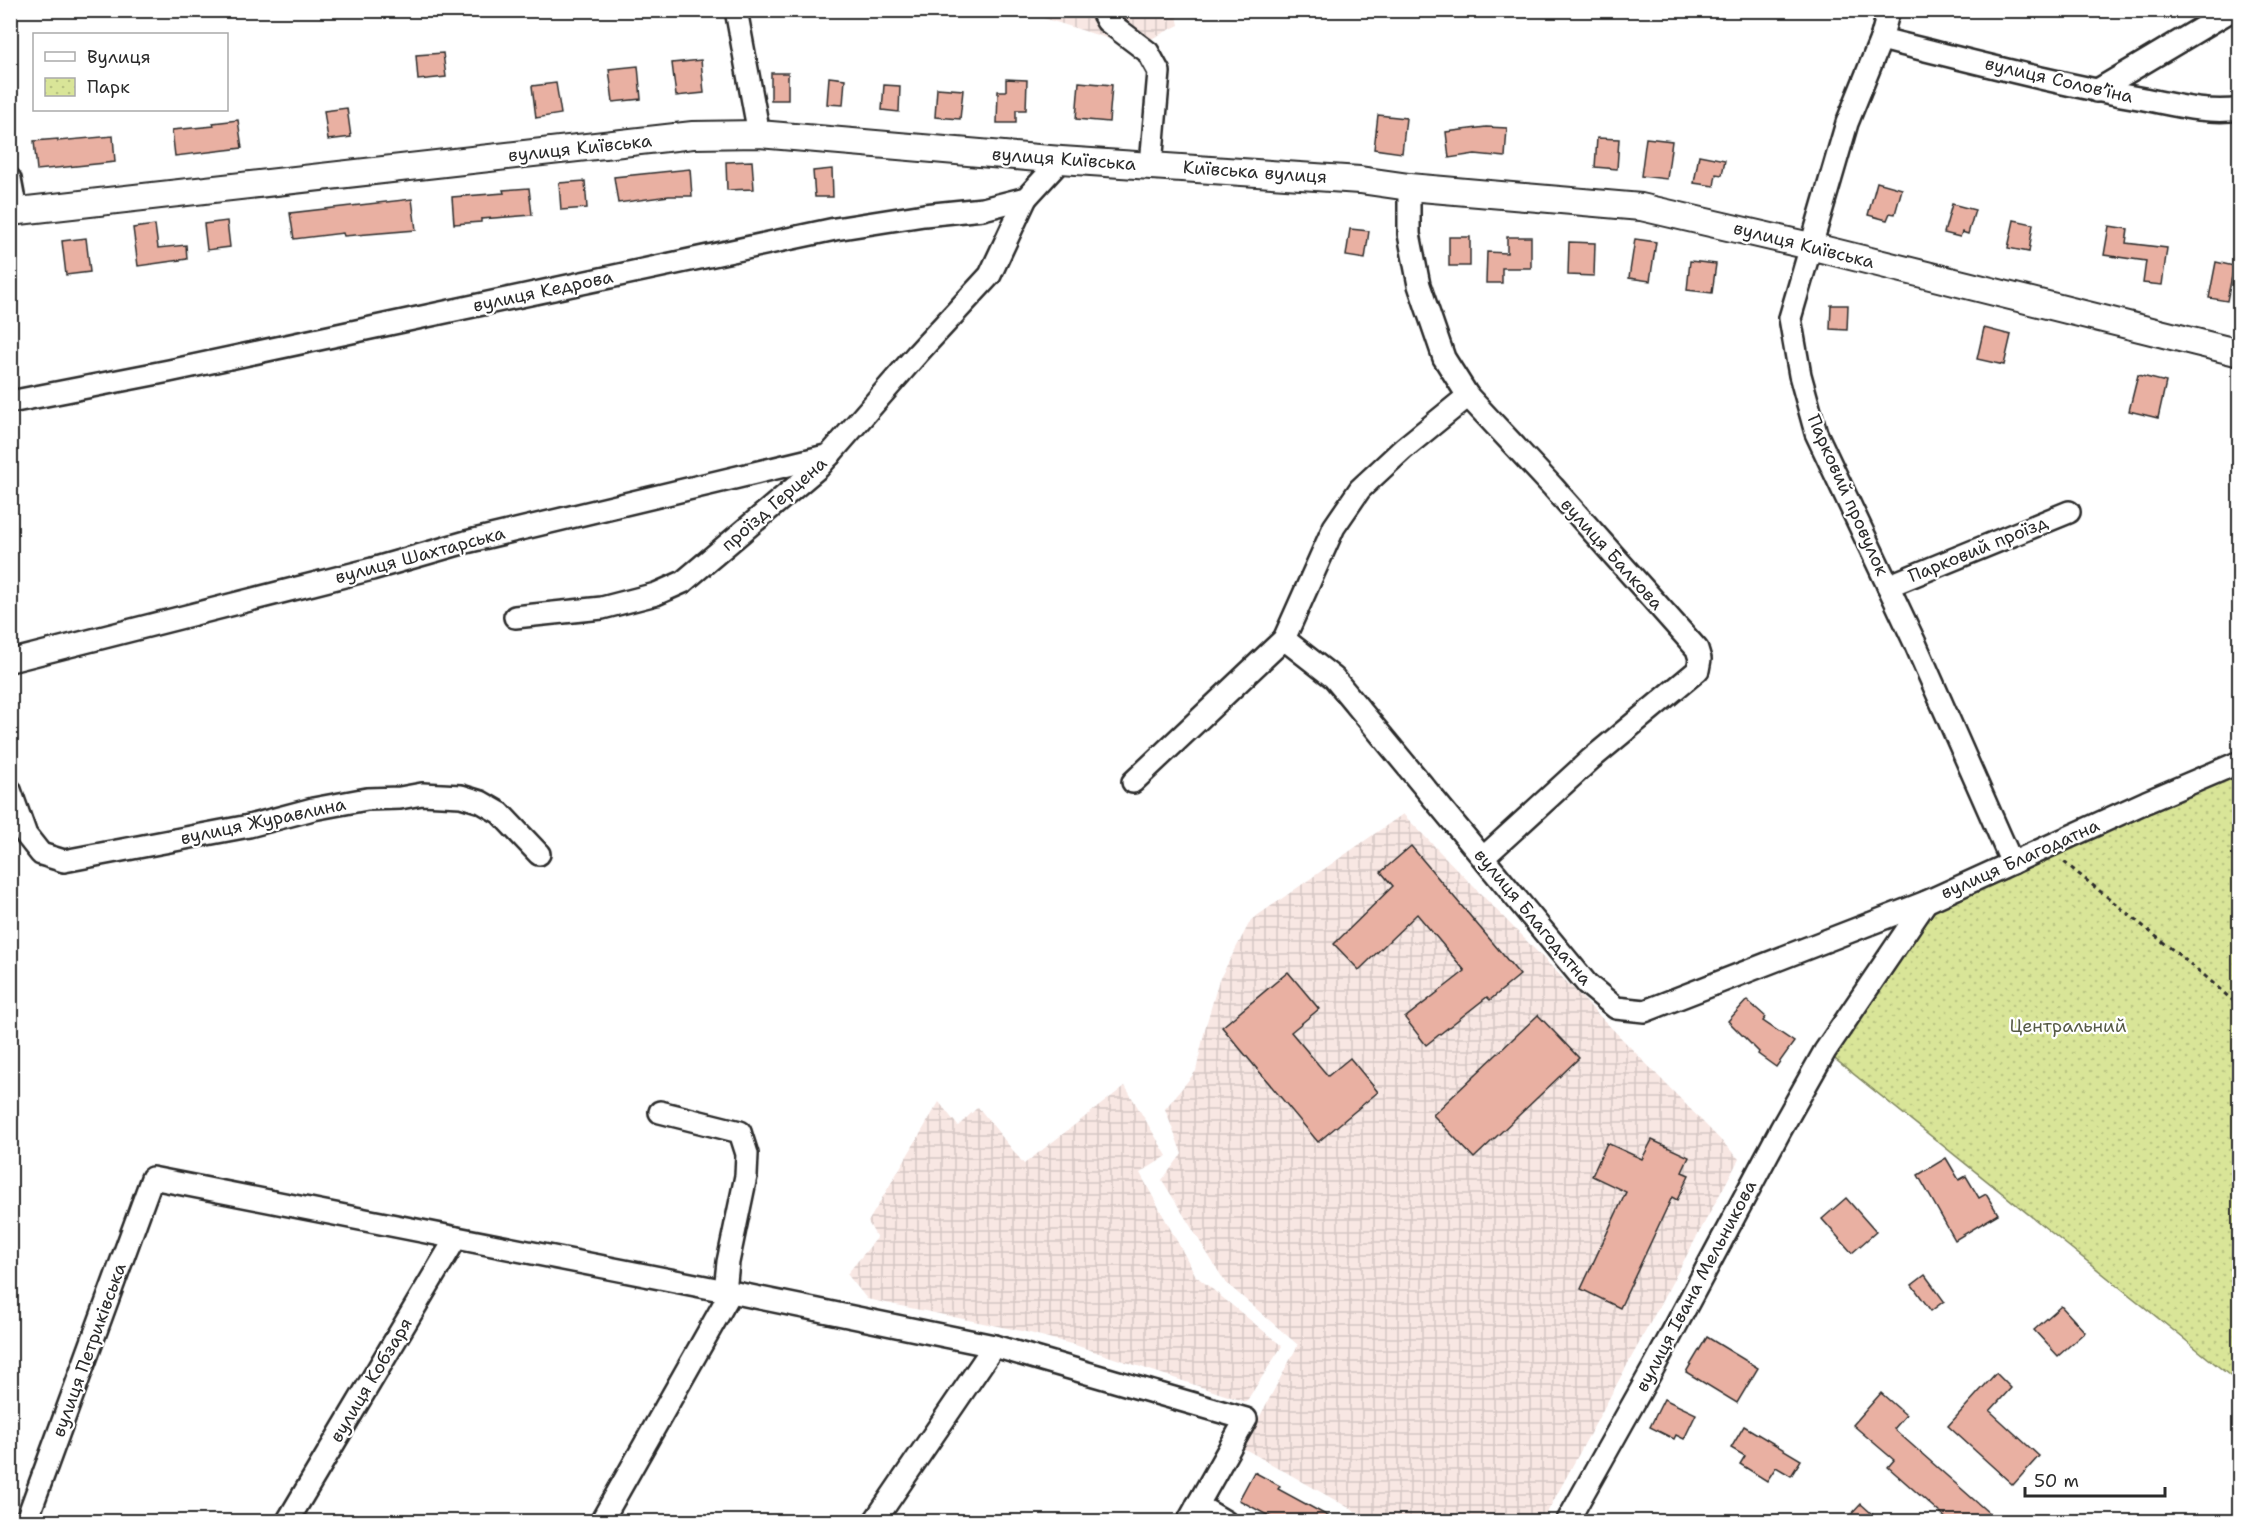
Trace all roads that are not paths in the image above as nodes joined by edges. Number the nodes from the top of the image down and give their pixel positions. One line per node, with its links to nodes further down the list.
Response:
1 (736, 10): 8 (street)
2 (1101, 10): 10 (street)
3 (1889, 10): 5 (street, Парковий провулок)
4 (2232, 10): 6 (street)
5 (1881, 39): 6 (street, вулиця Соловʼїна); 16 (street, Парковий провулок)
6 (2096, 91): 7 (street, вулиця Соловʼїна)
7 (2240, 110)
8 (759, 134): 9 (main road, вулиця Київська); 15 (main road, вулиця Київська)
9 (1061, 160): 10 (main road, вулиця Київська); 14 (street)
10 (1151, 165): 12 (main road, Київська вулиця)
11 (10, 179): 15 (street)
12 (1360, 180): 13 (main road, вулиця Київська)
13 (1409, 187): 16 (main road, вулиця Київська); 18 (street, вулиця Балкова)
14 (1026, 198): 19 (street, вулиця Кедрова); 20 (street, проїзд Герцена)
15 (13, 212)
16 (1810, 246): 17 (main road, вулиця Київська); 22 (street, Парковий провулок)
17 (2240, 353)
18 (1468, 396): 24 (street); 30 (street, вулиця Балкова)
19 (10, 402)
20 (830, 455): 23 (street, проїзд Герцена); 25 (street, вулиця Шахтарська)
21 (2069, 512): 22 (street, Парковий проїзд)
22 (1888, 586): 31 (street, Парковий провулок)
23 (515, 617)
24 (1284, 639): 27 (street); 30 (street, вулиця Благодатна)
25 (10, 661)
26 (2240, 762): 31 (street, вулиця Благодатна)
27 (1133, 782)
28 (10, 790): 29 (street, вулиця Журавлина)
29 (539, 854)
30 (1483, 858): 32 (street, вулиця Благодатна)
31 (2012, 863): 32 (street, вулиця Благодатна)
32 (1926, 902): 43 (street, вулиця Івана Мельникова)
33 (660, 1112): 35 (street)
34 (456, 1238): 35 (street); 38 (street, вулиця Петриківська); 39 (street, вулиця Кобзаря)
35 (728, 1291): 36 (street); 40 (street)
36 (994, 1346): 37 (street); 41 (street)
37 (1192, 1513): 42 (street)
38 (26, 1521)
39 (287, 1521)
40 (601, 1521)
41 (874, 1521)
42 (1226, 1521)
43 (1567, 1521)

